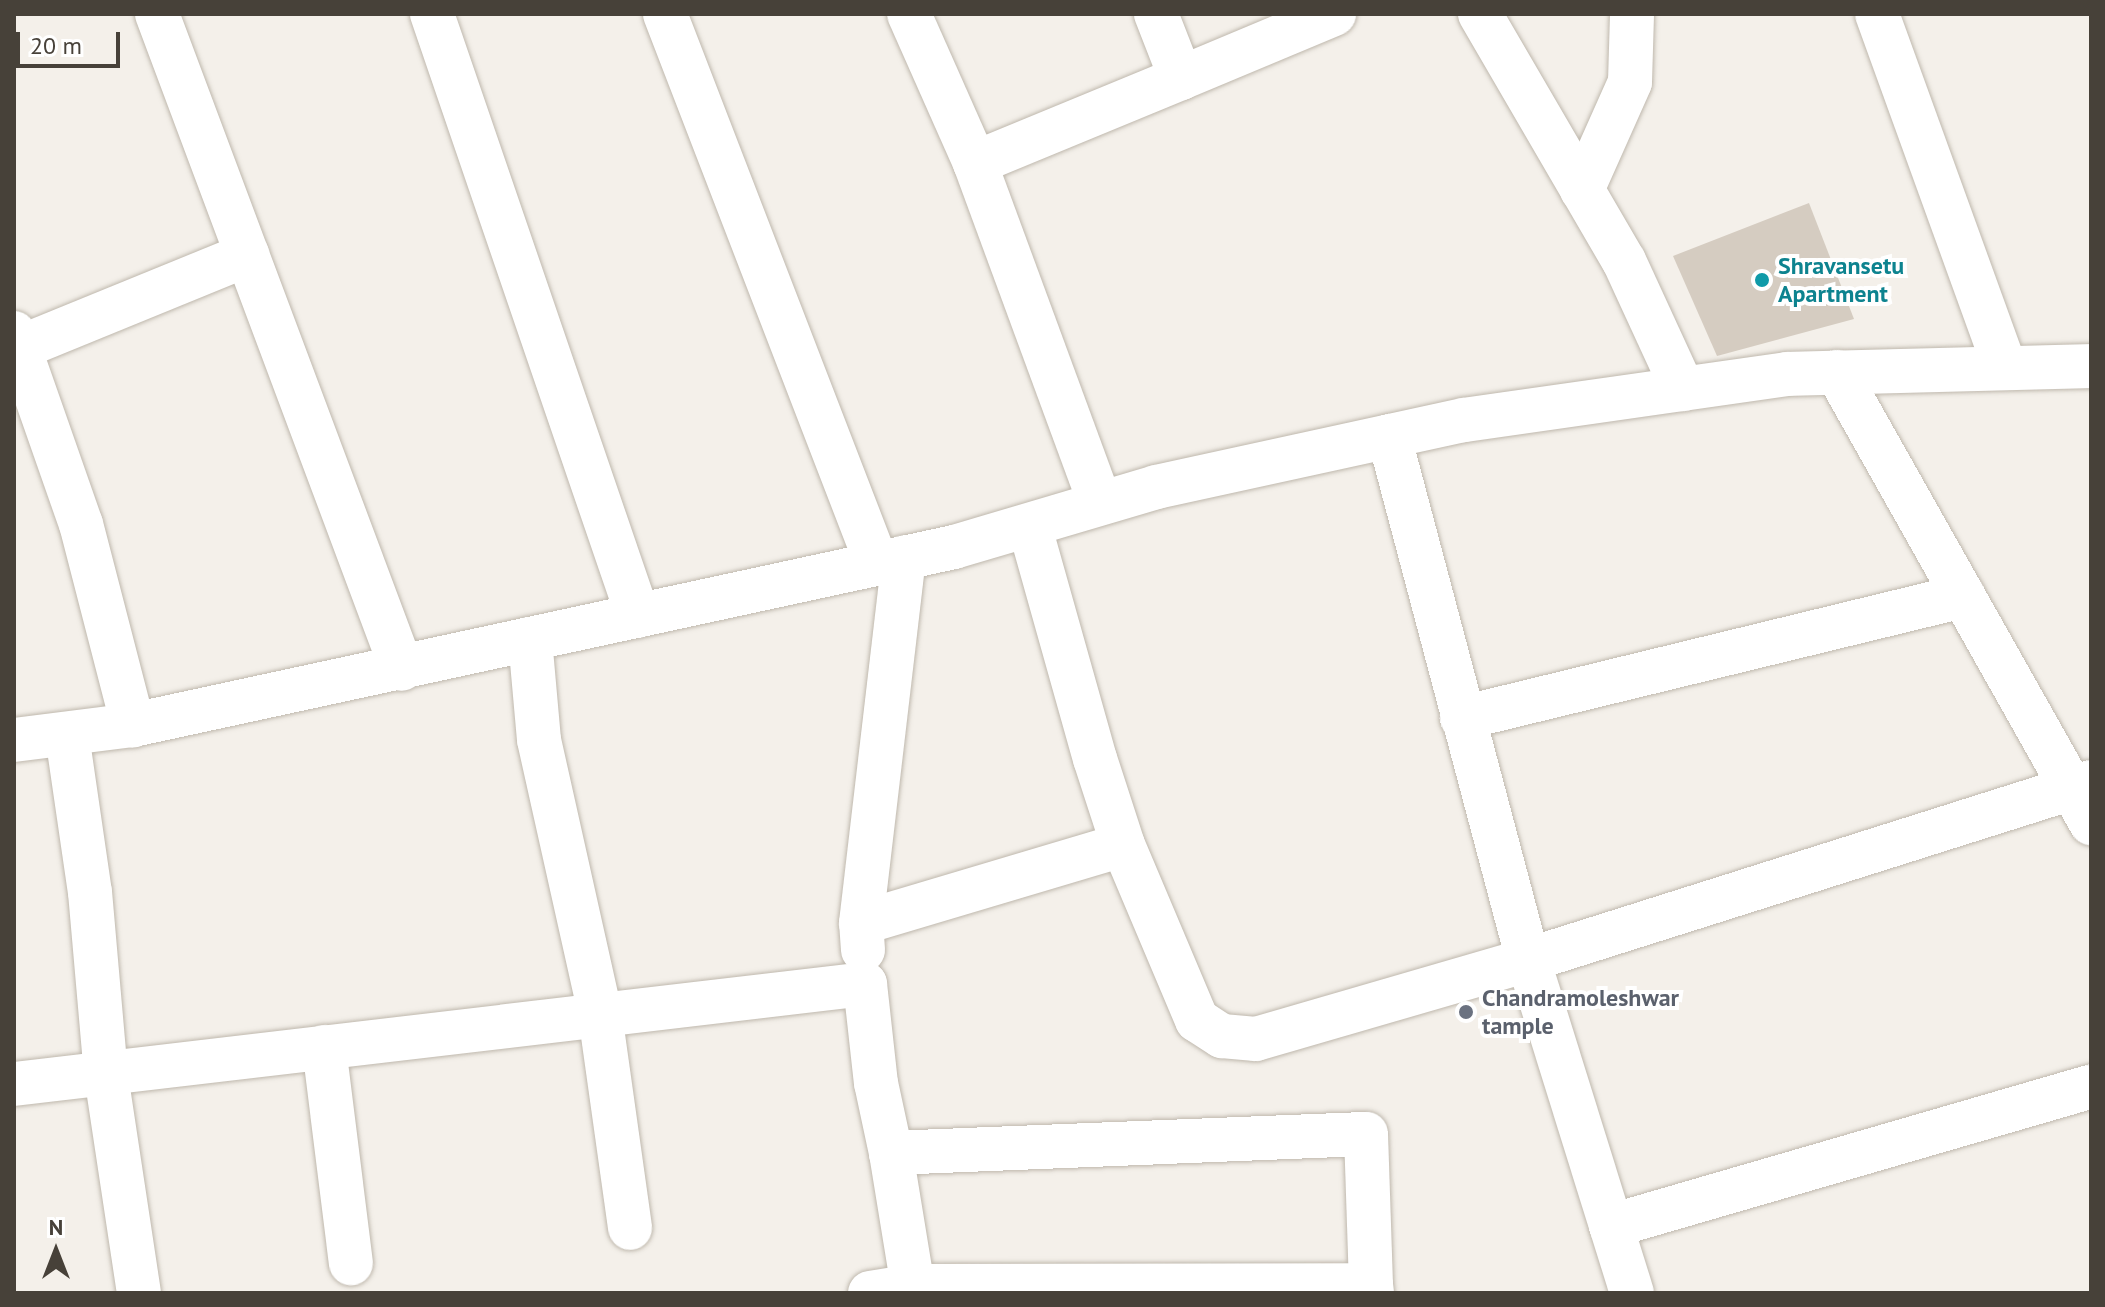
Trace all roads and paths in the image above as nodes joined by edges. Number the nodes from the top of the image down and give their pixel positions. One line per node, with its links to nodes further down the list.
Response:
1 (157, 14): 13 (street)
2 (432, 14): 24 (street)
3 (665, 14): 22 (street)
4 (909, 14): 11 (street)
5 (1156, 14): 10 (street)
6 (1334, 14): 10 (street)
7 (1480, 14): 12 (street)
8 (1632, 14): 12 (street)
9 (1877, 14): 16 (street)
10 (1181, 78): 11 (street)
11 (975, 163): 20 (street)
12 (1582, 190): 18 (street)
13 (247, 255): 14 (street); 26 (street)
14 (16, 344): 28 (street)
15 (2091, 366): 16 (street)
16 (2005, 368): 17 (street)
17 (1837, 372): 18 (street); 23 (street)
18 (1683, 389): 19 (street)
19 (1389, 436): 20 (street); 27 (street)
20 (1100, 503): 21 (street)
21 (1030, 527): 22 (street); 32 (street)
22 (891, 561): 24 (street); 33 (street)
23 (1963, 596): 27 (street); 31 (street)
24 (638, 616): 25 (street)
25 (530, 639): 26 (street); 36 (street)
26 (402, 669): 28 (street)
27 (1462, 718): 34 (street)
28 (133, 725): 29 (street)
29 (67, 735): 30 (street); 38 (street)
30 (14, 740)
31 (2084, 798): 34 (street)
32 (1123, 845): 33 (street); 34 (street)
33 (861, 923): 35 (street)
34 (1528, 960): 42 (street)
35 (865, 984): 36 (street); 41 (street)
36 (600, 1014): 37 (street); 43 (street)
37 (324, 1047): 38 (street); 44 (street)
38 (106, 1075): 39 (street); 47 (street)
39 (14, 1084)
40 (2091, 1087): 42 (street)
41 (891, 1153): 45 (street); 46 (street)
42 (1611, 1226): 49 (street)
43 (630, 1228)
44 (351, 1263)
45 (1372, 1289): 46 (street)
46 (914, 1290): 48 (street)
47 (139, 1293)
48 (870, 1293)
49 (1632, 1293)

